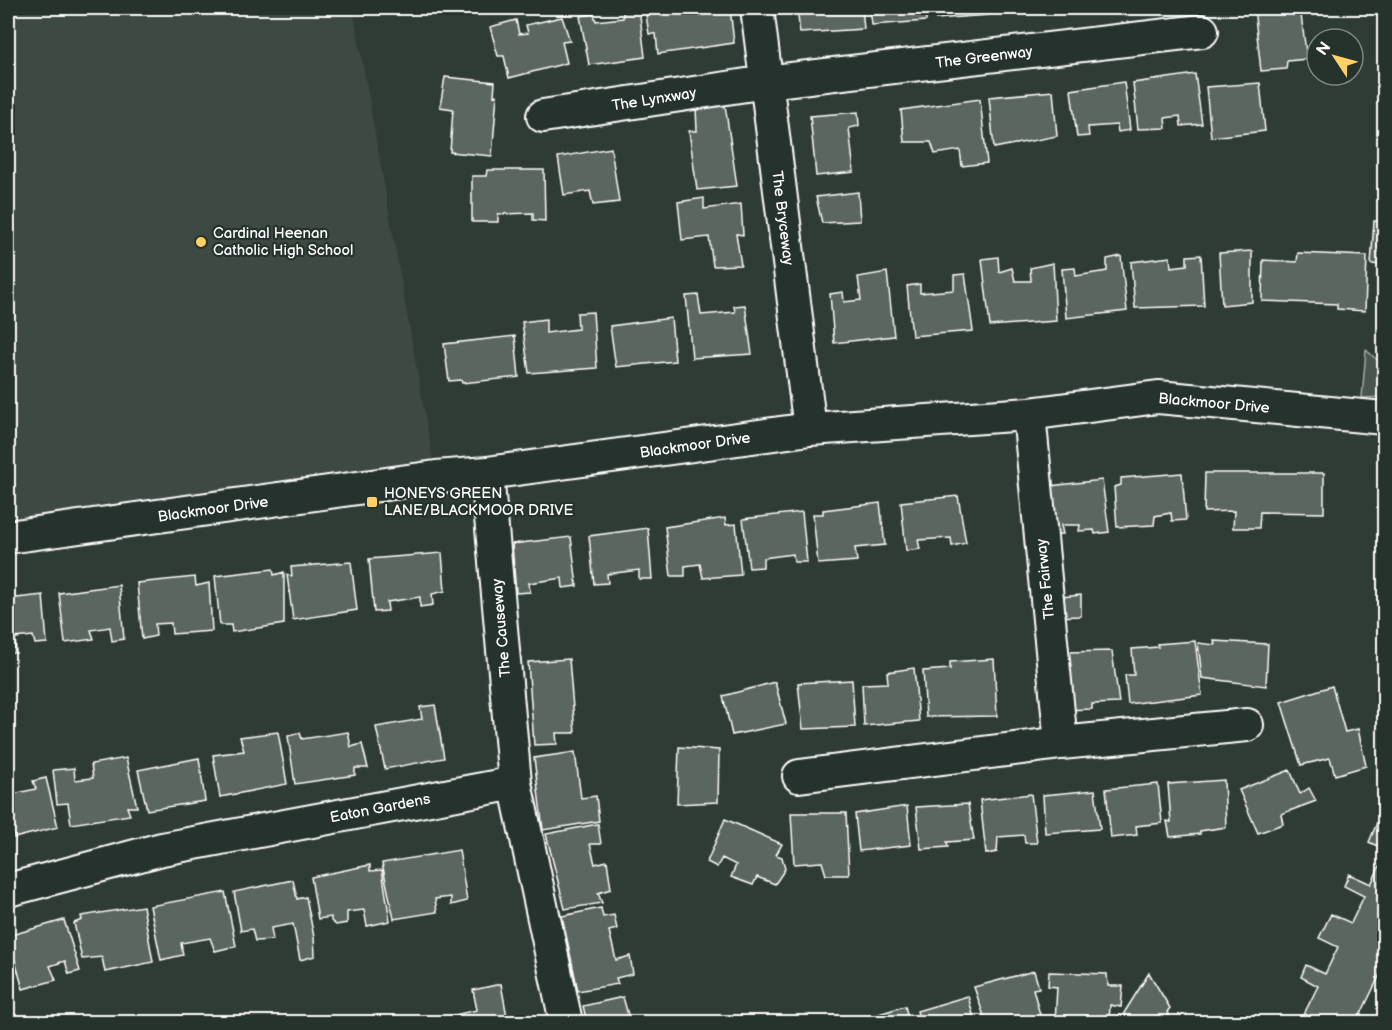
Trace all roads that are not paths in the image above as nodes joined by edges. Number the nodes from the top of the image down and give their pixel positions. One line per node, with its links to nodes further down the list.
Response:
1 (756, 8): 3 (street, The Bryceway)
2 (1202, 31): 3 (street, The Greenway)
3 (766, 82): 4 (street, The Lynxway); 7 (street, The Bryceway)
4 (543, 117)
5 (1029, 414): 6 (street, Blackmoor Drive); 7 (street, Blackmoor Drive); 11 (street, The Fairway)
6 (1384, 418)
7 (810, 429): 8 (street, Blackmoor Drive)
8 (487, 473): 9 (street, Blackmoor Drive); 13 (street, The Causeway)
9 (8, 537)
10 (1247, 725): 11 (street)
11 (1061, 743): 12 (street)
12 (799, 776)
13 (515, 783): 14 (street, Eaton Gardens); 15 (street)
14 (8, 890)
15 (566, 1023)

